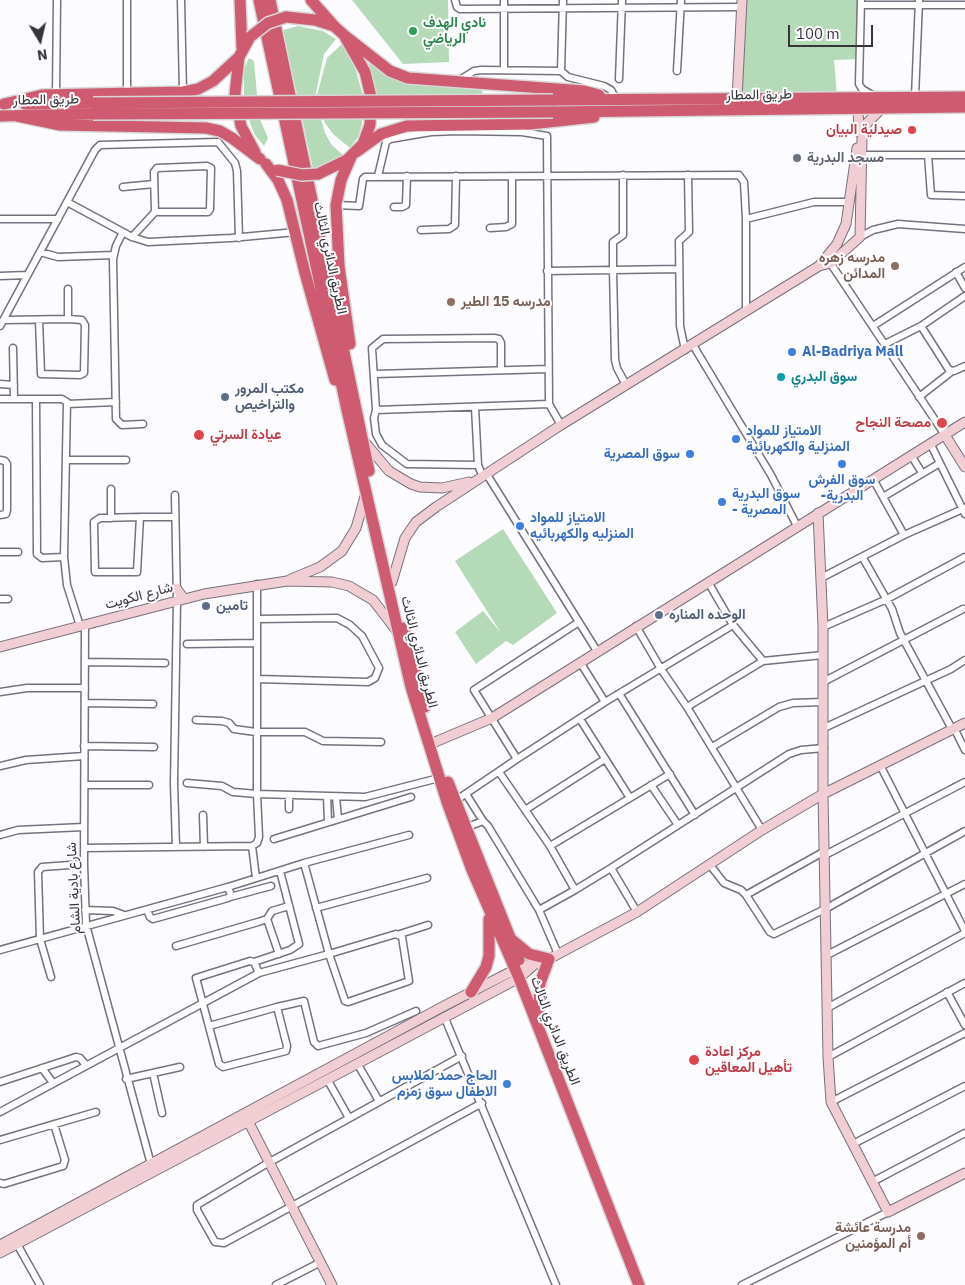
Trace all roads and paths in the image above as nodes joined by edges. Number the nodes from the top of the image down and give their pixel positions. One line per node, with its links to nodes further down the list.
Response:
1 (57, 0): 31 (street)
2 (127, 0): 30 (street)
3 (181, 0): 29 (street)
4 (240, 0): 23 (highway)
5 (259, 0): 115 (highway, الطريق الدائري الثالث)
6 (270, 0): 107 (highway, الطريق الدائري الثالث)
7 (311, 0): 21 (highway)
8 (455, 0): 19 (street)
9 (504, 0): 19 (street)
10 (563, 0): 20 (street)
11 (861, 2): 12 (street); 36 (street)
12 (890, 2): 13 (street)
13 (918, 2): 14 (street); 33 (street)
14 (947, 2): 18 (street)
15 (622, 4): 16 (street); 20 (street); 27 (street)
16 (681, 4): 17 (street); 26 (street)
17 (742, 4): 35 (street)
18 (965, 5)
19 (504, 8): 20 (street); 24 (street)
20 (563, 8): 25 (street)
21 (334, 26): 22 (highway); 23 (highway, bridge)
22 (344, 35): 28 (highway); 44 (highway)
23 (240, 53): 29 (highway); 48 (highway)
24 (504, 70): 25 (street); 28 (street)
25 (561, 71): 34 (street)
26 (677, 71)
27 (620, 79)
28 (458, 82): 34 (highway)
29 (183, 92): 30 (highway)
30 (126, 93): 31 (highway)
31 (56, 94): 37 (highway)
32 (965, 96): 33 (highway, طريق المطار)
33 (915, 97): 36 (highway, طريق المطار)
34 (612, 99): 35 (highway, طريق المطار); 40 (highway, طريق المطار, bridge)
35 (737, 99): 36 (highway, طريق المطار)
36 (880, 102): 38 (highway, طريق المطار); 39 (highway, طريق المطار); 45 (street)
37 (2, 104): 40 (highway, طريق المطار)
38 (965, 107)
39 (858, 108): 41 (highway, طريق المطار); 45 (street)
40 (93, 109): 41 (highway, طريق المطار, bridge); 43 (highway, طريق المطار)
41 (613, 113): 44 (highway)
42 (0, 116): 43 (highway, طريق المطار)
43 (17, 116): 48 (highway)
44 (354, 155): 48 (highway, bridge); 61 (highway)
45 (859, 155): 46 (street); 60 (street); 73 (street)
46 (928, 155): 47 (street); 58 (street)
47 (965, 155)
48 (263, 161): 71 (highway)
49 (623, 175): 50 (street); 55 (street); 81 (street)
50 (688, 175): 66 (street); 79 (street)
51 (378, 176): 52 (street); 55 (street); 61 (street)
52 (407, 176): 53 (street); 62 (street)
53 (456, 176): 54 (street); 69 (street)
54 (512, 176): 55 (street); 67 (street)
55 (547, 176): 80 (street)
56 (154, 184): 57 (street); 63 (street); 63 (street)
57 (123, 187)
58 (965, 196)
59 (67, 202): 65 (street); 70 (street); 74 (street)
60 (850, 202): 66 (street); 77 (street)
61 (336, 205): 107 (highway)
62 (394, 207)
63 (155, 212): 72 (street)
64 (0, 219): 65 (street)
65 (58, 219): 75 (street)
66 (746, 219): 88 (street)
67 (490, 228)
68 (965, 229): 73 (street)
69 (421, 230)
70 (123, 232): 72 (street); 76 (street)
71 (296, 232): 74 (street); 115 (highway)
72 (132, 237): 74 (street)
73 (860, 237): 77 (street)
74 (239, 238)
75 (40, 252): 76 (street); 83 (street)
76 (114, 255): 111 (street)
77 (828, 260): 88 (street); 93 (street)
78 (965, 267): 82 (street)
79 (679, 269): 81 (street); 96 (street)
80 (547, 270): 81 (street); 99 (street)
81 (613, 270): 105 (street)
82 (956, 272): 85 (street); 93 (street)
83 (27, 275): 84 (street); 90 (street)
84 (0, 276)
85 (965, 288)
86 (68, 289): 89 (street)
87 (965, 296): 94 (street)
88 (746, 311): 96 (street)
89 (68, 319): 91 (street); 91 (street)
90 (4, 320): 91 (street); 92 (street)
91 (39, 320)
92 (0, 326)
93 (873, 326): 95 (street)
94 (921, 326): 95 (street); 101 (street)
95 (885, 344): 106 (street)
96 (689, 347): 105 (street); 143 (street)
97 (13, 348): 104 (street)
98 (965, 366): 101 (street)
99 (548, 369): 100 (street); 113 (street)
100 (501, 370): 102 (street); 102 (street)
101 (951, 372): 106 (street)
102 (375, 374): 116 (street)
103 (0, 384): 104 (street)
104 (14, 385): 109 (street)
105 (626, 385): 119 (street)
106 (920, 397): 120 (street)
107 (354, 398): 121 (highway, الطريق الدائري الثالث)
108 (0, 399): 109 (street)
109 (14, 399): 110 (street)
110 (36, 399): 112 (street); 147 (street)
111 (116, 402): 112 (street); 118 (street)
112 (67, 404): 125 (street, شارع بادية الشام)
113 (548, 404): 114 (street); 119 (street)
114 (475, 407): 116 (street); 128 (street)
115 (347, 410): 134 (highway, الطريق الدائري الثالث)
116 (376, 410): 128 (street)
117 (965, 422): 120 (street)
118 (143, 424)
119 (561, 425): 131 (street)
120 (945, 435): 122 (street); 129 (street)
121 (363, 439): 131 (street); 152 (highway, الطريق الدائري الثالث)
122 (931, 445): 123 (street); 127 (street)
123 (912, 455): 130 (street); 132 (street)
124 (0, 460): 139 (street)
125 (67, 460): 126 (street); 147 (street, شارع بادية الشام)
126 (126, 460)
127 (940, 463): 130 (street); 137 (street)
128 (478, 466): 131 (street)
129 (965, 467)
130 (922, 473): 136 (street)
131 (481, 476): 152 (street); 162 (street)
132 (873, 479): 136 (street); 138 (street)
133 (111, 489): 142 (street)
134 (366, 490): 151 (street, شارع الكويت); 167 (highway, الطريق الدائري الثالث)
135 (175, 495): 141 (street)
136 (883, 497): 144 (street)
137 (964, 511): 144 (street)
138 (818, 513): 143 (street); 150 (street)
139 (0, 516)
140 (140, 517): 141 (street); 142 (street); 142 (street)
141 (175, 517): 155 (street)
142 (111, 518)
143 (797, 526): 153 (street)
144 (904, 536): 149 (street)
145 (0, 552): 146 (street)
146 (18, 552)
147 (64, 557): 164 (street, شارع بادية الشام)
148 (965, 557): 158 (street)
149 (863, 558): 150 (street); 158 (street)
150 (821, 578): 166 (street)
151 (287, 581): 154 (street, شارع الكويت); 167 (street, شارع الكويت)
152 (392, 582): 199 (highway, الطريق الدائري الثالث)
153 (708, 582): 163 (street); 165 (street)
154 (256, 584): 159 (street, شارع الكويت); 161 (street)
155 (176, 588): 159 (street)
156 (0, 599): 157 (street)
157 (8, 599)
158 (887, 599): 166 (street); 168 (street)
159 (180, 600): 164 (street, شارع الكويت); 246 (street)
160 (963, 609): 168 (street)
161 (257, 620): 169 (street); 181 (street)
162 (580, 622): 172 (street); 191 (street)
163 (733, 625): 175 (street); 179 (street)
164 (83, 626): 171 (street, شارع الكويت); 176 (street, شارع بادية الشام)
165 (636, 626): 172 (street); 179 (street)
166 (822, 627): 173 (street)
167 (398, 633): 212 (highway, الطريق الدائري الثالث)
168 (904, 640): 180 (street); 182 (street)
169 (257, 643): 170 (street); 181 (street)
170 (187, 644)
171 (0, 647)
172 (597, 651): 177 (street)
173 (823, 655): 175 (street); 182 (street)
174 (965, 660): 180 (street)
175 (763, 661): 190 (street)
176 (85, 662): 178 (street); 183 (street, شارع بادية الشام)
177 (580, 662): 186 (street); 191 (street)
178 (165, 663)
179 (661, 669): 185 (street); 190 (street)
180 (926, 678): 195 (street); 196 (street)
181 (257, 679): 197 (street)
182 (823, 682): 187 (street)
183 (86, 688): 184 (street); 188 (street, شارع بادية الشام)
184 (0, 692)
185 (620, 695): 186 (street); 211 (street)
186 (605, 702): 192 (street)
187 (823, 702): 195 (street); 202 (street)
188 (85, 703): 189 (street); 200 (street, شارع بادية الشام)
189 (153, 704)
190 (687, 707): 202 (street)
191 (492, 718): 199 (street); 206 (street)
192 (580, 719): 206 (street); 207 (street)
193 (196, 720): 197 (street)
194 (965, 723): 196 (street)
195 (824, 728): 203 (street)
196 (953, 729): 204 (street); 208 (street)
197 (256, 732): 198 (street); 219 (street)
198 (381, 742)
199 (435, 742): 227 (highway, الطريق الدائري الثالث)
200 (84, 746): 201 (street); 205 (street, شارع بادية الشام)
201 (154, 747)
202 (712, 747): 218 (street)
203 (824, 748): 218 (street); 221 (street)
204 (965, 750)
205 (84, 756): 209 (street); 215 (street, شارع بادية الشام)
206 (517, 758): 210 (street)
207 (605, 759): 226 (street); 229 (street)
208 (880, 765): 221 (street); 230 (street)
209 (0, 766)
210 (500, 772): 220 (street); 229 (street)
211 (670, 774): 217 (street); 232 (street)
212 (439, 778): 224 (street); 270 (highway, الطريق الدائري الثالث)
213 (965, 782): 230 (street)
214 (187, 783): 219 (street)
215 (86, 785): 216 (street); 237 (street, شارع بادية الشام)
216 (149, 785)
217 (651, 785): 226 (street); 236 (street)
218 (736, 786): 232 (street); 239 (street)
219 (257, 794): 222 (street); 244 (street)
220 (466, 794): 227 (street); 234 (street)
221 (823, 794): 239 (street); 250 (street)
222 (290, 795): 223 (street); 228 (street)
223 (327, 796): 224 (street); 235 (street)
224 (336, 796): 233 (street)
225 (411, 797): 233 (street)
226 (630, 798): 245 (street)
227 (454, 801): 238 (highway, الطريق الدائري الثالث)
228 (289, 808)
229 (525, 810): 245 (street)
230 (905, 813): 249 (street); 250 (street)
231 (203, 815): 247 (street)
232 (695, 815): 236 (street)
233 (338, 818): 235 (street)
234 (483, 821): 238 (street); 271 (street)
235 (328, 822): 243 (street)
236 (678, 825): 254 (street)
237 (84, 827): 241 (street); 248 (street, شارع بادية الشام)
238 (465, 828): 280 (highway, الطريق الدائري الثالث)
239 (762, 830): 253 (street)
240 (965, 831): 249 (street)
241 (0, 834)
242 (409, 835): 251 (street)
243 (274, 840)
244 (252, 846): 247 (street); 256 (street)
245 (550, 846): 261 (street)
246 (176, 847): 247 (street); 248 (street)
247 (204, 847)
248 (84, 848): 252 (street, شارع بادية الشام)
249 (925, 852): 262 (street); 267 (street)
250 (825, 853): 263 (street); 267 (street)
251 (304, 863): 255 (street); 266 (street)
252 (84, 864): 268 (street, شارع بادية الشام); 279 (street)
253 (710, 864): 263 (street); 272 (street)
254 (611, 868): 261 (street); 272 (street)
255 (280, 871): 256 (street); 265 (street)
256 (256, 878): 260 (street)
257 (427, 878): 266 (street)
258 (965, 884): 262 (street)
259 (271, 886): 264 (street)
260 (228, 887): 264 (street); 269 (street)
261 (574, 890): 271 (street)
262 (946, 893): 277 (street); 285 (street)
263 (746, 895): 267 (street)
264 (230, 897): 269 (street)
265 (289, 906): 274 (street); 283 (street)
266 (316, 908): 284 (street)
267 (827, 908): 285 (street)
268 (85, 910): 273 (street); 275 (street, شارع بادية الشام)
269 (147, 910): 273 (street)
270 (488, 910): 288 (highway, الطريق الدائري الثالث); 292 (highway)
271 (540, 910): 286 (street)
272 (637, 912): 286 (street)
273 (126, 915): 275 (street)
274 (267, 919): 281 (street); 283 (street)
275 (86, 925): 279 (street); 303 (street, شارع بادية الشام)
276 (428, 925): 278 (street)
277 (965, 932): 295 (street)
278 (400, 934): 284 (street); 284 (street)
279 (40, 938): 282 (street); 290 (street)
280 (510, 939): 286 (highway); 288 (highway, الطريق الدائري الثالث)
281 (176, 946)
282 (0, 950)
283 (279, 954): 287 (street)
284 (329, 954): 289 (street)
285 (827, 954): 295 (street)
286 (553, 956): 288 (street); 297 (highway)
287 (254, 962): 289 (street); 294 (street)
288 (520, 972): 292 (street); 297 (highway, الطريق الدائري الثالث); 299 (street); 344 (highway, الطريق الدائري الثالث)
289 (259, 973): 294 (street)
290 (51, 977)
291 (965, 983): 293 (street)
292 (471, 992): 322 (street)
293 (948, 992): 300 (street); 305 (street)
294 (202, 1003): 301 (street); 303 (street)
295 (828, 1006): 305 (street)
296 (277, 1007): 298 (street); 301 (street); 301 (street)
297 (539, 1009): 345 (highway, الطريق الدائري الثالث)
298 (416, 1011)
299 (444, 1016): 304 (street); 306 (street)
300 (965, 1025)
301 (209, 1026)
302 (965, 1033): 317 (street)
303 (118, 1047): 307 (street); 311 (street, شارع بادية الشام)
304 (462, 1056): 316 (street); 318 (street)
305 (828, 1057): 317 (street)
306 (357, 1062): 312 (street); 316 (street)
307 (86, 1065): 308 (street); 314 (street)
308 (42, 1068): 313 (street); 314 (street)
309 (180, 1068): 310 (street)
310 (152, 1073): 311 (street); 321 (street)
311 (126, 1079): 329 (street, شارع بادية الشام)
312 (328, 1079): 322 (street); 323 (street)
313 (0, 1082)
314 (53, 1083): 319 (street)
315 (965, 1086): 327 (street)
316 (379, 1101): 323 (street)
317 (830, 1102): 327 (street)
318 (482, 1103): 334 (street); 343 (street)
319 (0, 1112)
320 (96, 1112): 324 (street)
321 (162, 1113)
322 (247, 1118): 328 (street); 329 (street)
323 (349, 1118): 328 (street)
324 (54, 1124): 326 (street); 332 (street)
325 (965, 1133): 331 (street)
326 (0, 1140)
327 (853, 1144): 331 (street)
328 (268, 1163): 334 (street); 334 (street)
329 (152, 1167): 333 (street)
330 (965, 1173): 335 (street)
331 (872, 1182): 335 (street)
332 (0, 1183)
333 (80, 1206): 336 (street); 337 (street)
334 (292, 1206): 339 (street)
335 (888, 1212): 346 (street)
336 (17, 1244): 338 (street); 340 (street)
337 (0, 1245)
338 (0, 1252)
339 (321, 1262): 341 (street); 342 (street)
340 (40, 1285)
341 (276, 1285)
342 (332, 1285)
343 (556, 1285)
344 (639, 1285)
345 (646, 1285)
346 (742, 1285)

